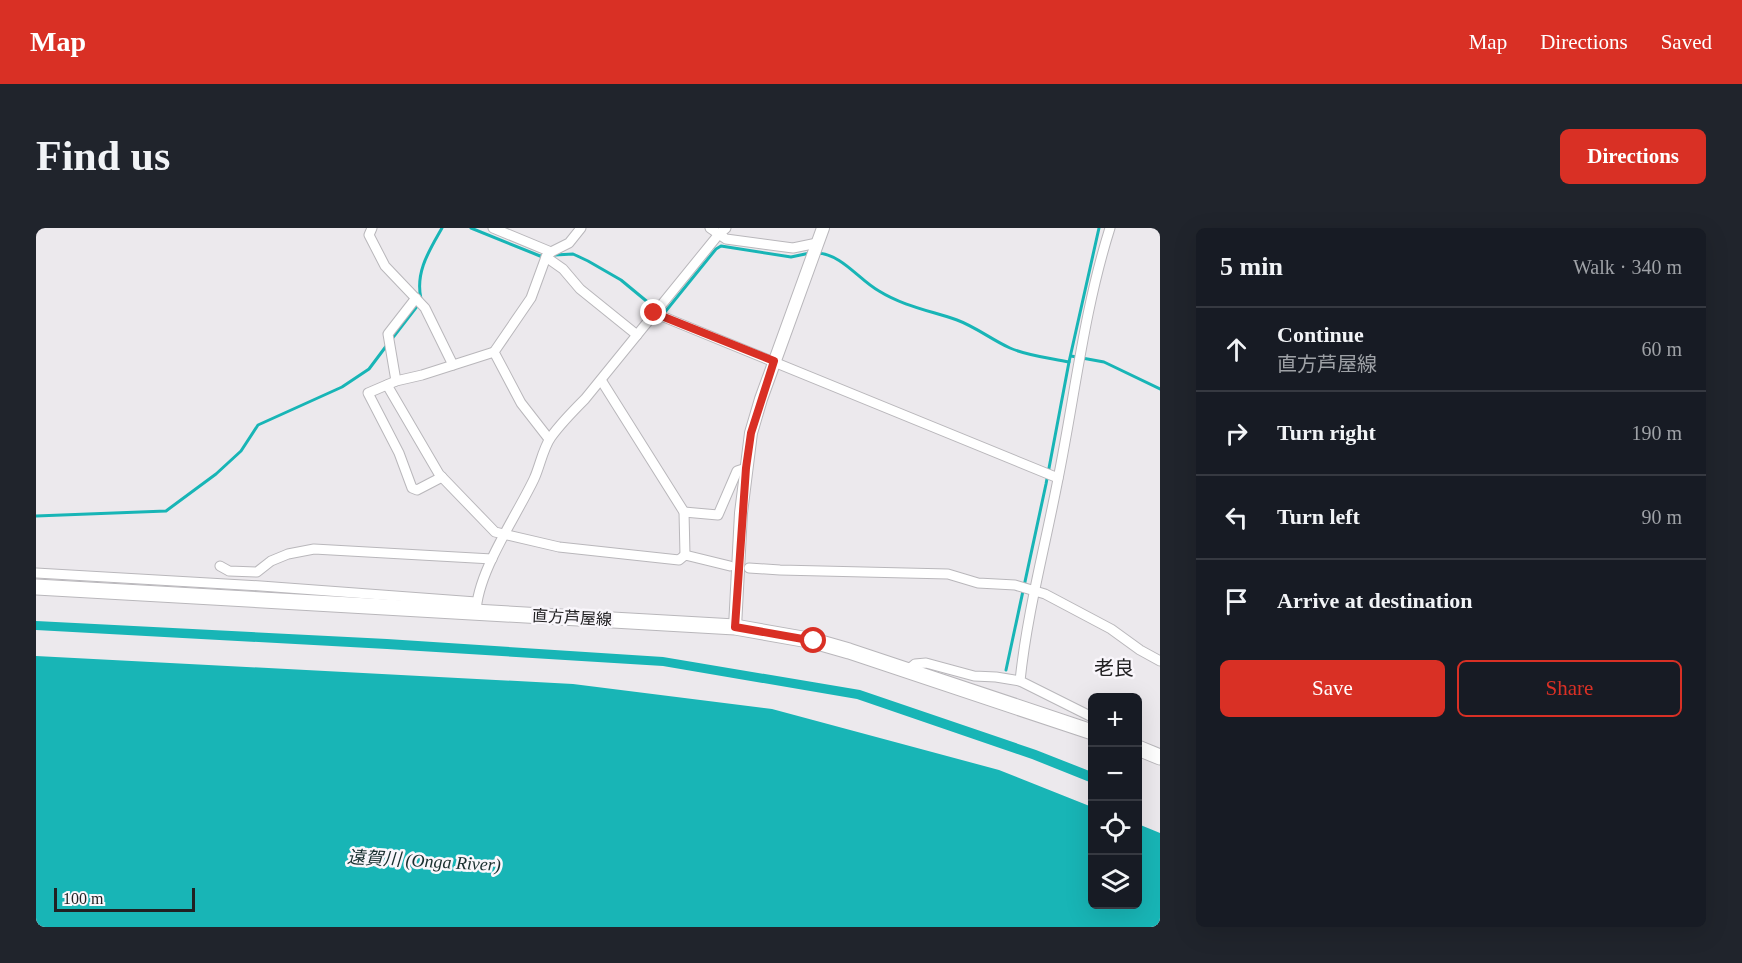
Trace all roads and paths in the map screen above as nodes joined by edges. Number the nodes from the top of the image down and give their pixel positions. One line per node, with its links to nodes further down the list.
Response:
1 (372, 228): 10 (street)
2 (493, 228): 9 (street)
3 (581, 228): 9 (street)
4 (710, 228): 7 (street)
5 (823, 228): 8 (street)
6 (1110, 228): 21 (street)
7 (723, 231): 8 (street); 11 (street)
8 (817, 243): 14 (street)
9 (549, 255): 12 (street); 13 (street)
10 (416, 298): 15 (street); 17 (street)
11 (654, 313): 12 (street); 14 (street)
12 (637, 334): 16 (street)
13 (494, 352): 15 (street); 18 (street)
14 (774, 361): 19 (street); 21 (street)
15 (453, 365): 17 (street)
16 (601, 380): 18 (street); 22 (street)
17 (391, 383): 20 (street); 20 (street)
18 (549, 439): 23 (street)
19 (746, 468): 22 (street); 35 (street)
20 (442, 477): 23 (street)
21 (1058, 478): 33 (street)
22 (684, 512): 24 (street)
23 (504, 535): 24 (street); 25 (street)
24 (685, 555): 27 (street)
25 (492, 559): 29 (street); 34 (street)
26 (220, 566): 29 (street)
27 (730, 566)
28 (749, 568): 33 (street)
29 (257, 572): 31 (street)
30 (36, 573): 31 (street)
31 (248, 586): 34 (street)
32 (36, 587): 34 (main road, 直方芦屋線)
33 (1034, 589): 36 (street); 38 (street)
34 (476, 608): 35 (main road, 直方芦屋線)
35 (735, 627): 37 (main road, 直方芦屋線)
36 (1160, 661)
37 (909, 669): 38 (street); 40 (main road, 直方芦屋線)
38 (1020, 681): 39 (street)
39 (1088, 715)
40 (1088, 731)
41 (1142, 749): 42 (main road)
42 (1160, 757)

